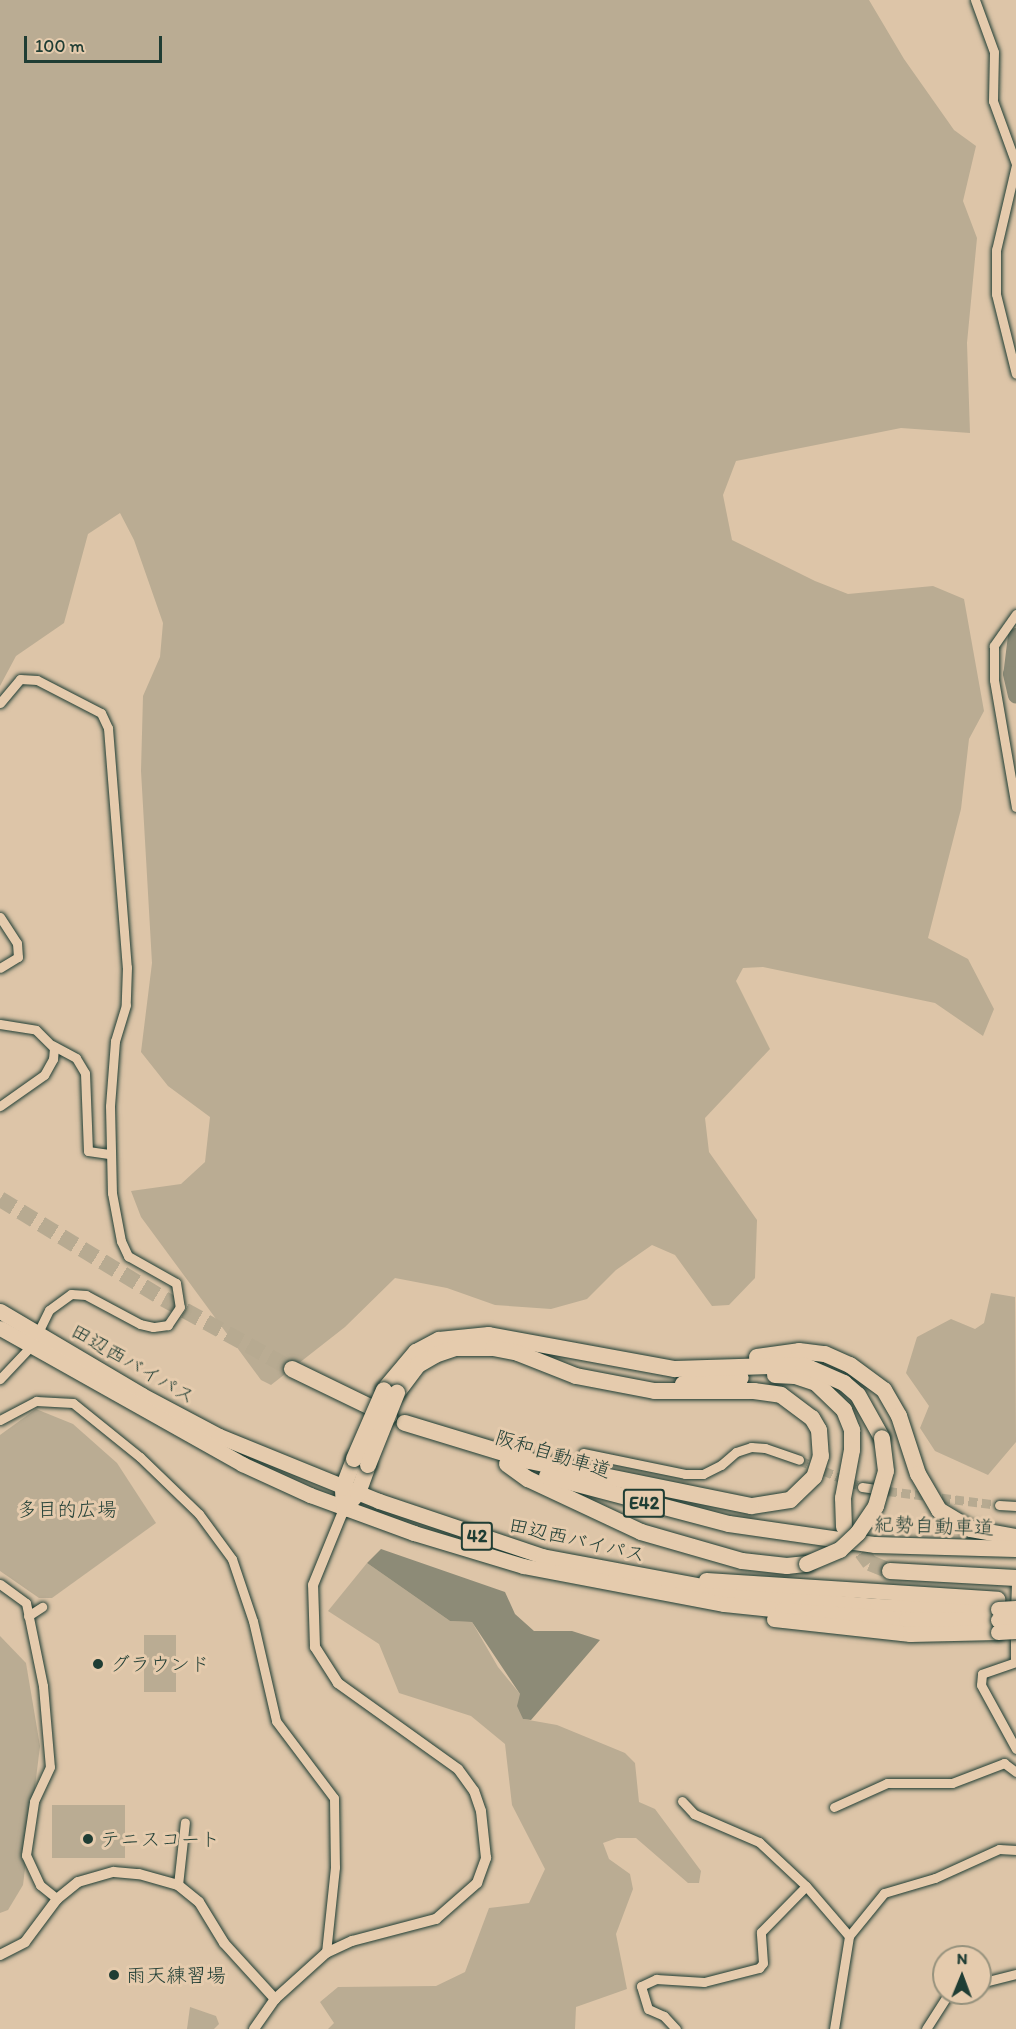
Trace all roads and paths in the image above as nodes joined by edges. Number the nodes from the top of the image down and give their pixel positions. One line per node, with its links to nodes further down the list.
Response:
1 (975, 0): 2 (street)
2 (1016, 164): 3 (street)
3 (1016, 374)
4 (1016, 614): 6 (street)
5 (0, 703): 12 (street)
6 (1016, 807)
7 (0, 917): 8 (street)
8 (0, 968)
9 (0, 1024): 10 (street)
10 (52, 1045): 11 (street); 12 (street)
11 (0, 1106)
12 (109, 1154): 15 (street)
13 (0, 1311): 15 (highway, 田辺西バイパス / 42)
14 (0, 1328): 15 (highway, 田辺西バイパス / 42)
15 (34, 1339): 19 (street); 27 (highway, 田辺西バイパス / 42); 31 (highway, 田辺西バイパス / 42)
16 (549, 1365): 20 (highway); 22 (highway); 32 (highway)
17 (697, 1368): 20 (highway); 25 (highway, bridge); 33 (highway)
18 (292, 1370): 22 (highway, 阪和自動車道 / E42)
19 (0, 1379)
20 (390, 1392): 27 (highway, bridge)
21 (0, 1420): 57 (street)
22 (405, 1423): 25 (highway, 阪和自動車道 / E42)
23 (583, 1453): 24 (street)
24 (799, 1460)
25 (507, 1464): 32 (highway, 阪和自動車道 / E42)
26 (862, 1487): 28 (street)
27 (351, 1490): 31 (highway); 42 (highway, 田辺西バイパス / 42)
28 (888, 1491)
29 (999, 1505): 30 (street)
30 (1016, 1506)
31 (344, 1509): 42 (highway, 田辺西バイパス / 42); 57 (street)
32 (847, 1535): 34 (highway, 紀勢自動車道 / E42)
33 (1016, 1537)
34 (1016, 1549)
35 (890, 1571): 36 (highway)
36 (1016, 1578)
37 (0, 1584): 40 (street)
38 (1016, 1584): 46 (street)
39 (1016, 1598): 42 (highway, 42)
40 (26, 1603): 43 (street); 43 (street)
41 (1016, 1608): 42 (highway, 田辺西バイパス / 42, bridge)
42 (998, 1615): 44 (highway, 田辺西バイパス / 42, bridge); 45 (highway, 42, bridge)
43 (28, 1616): 55 (street)
44 (1016, 1620)
45 (1016, 1631)
46 (1016, 1662): 47 (street)
47 (1016, 1749)
48 (1016, 1772): 50 (street)
49 (682, 1801): 54 (street)
50 (834, 1807)
51 (185, 1822): 53 (street)
52 (1016, 1850): 56 (street)
53 (178, 1885): 55 (street); 61 (street)
54 (806, 1886): 56 (street); 64 (street)
55 (57, 1899): 58 (street)
56 (849, 1936): 65 (street)
57 (326, 1953): 61 (street)
58 (0, 1955)
59 (1016, 1974): 60 (street)
60 (992, 1980)
61 (275, 1998): 63 (street)
62 (941, 2005): 66 (street)
63 (254, 2029)
64 (676, 2029)
65 (834, 2029)
66 (926, 2029)

